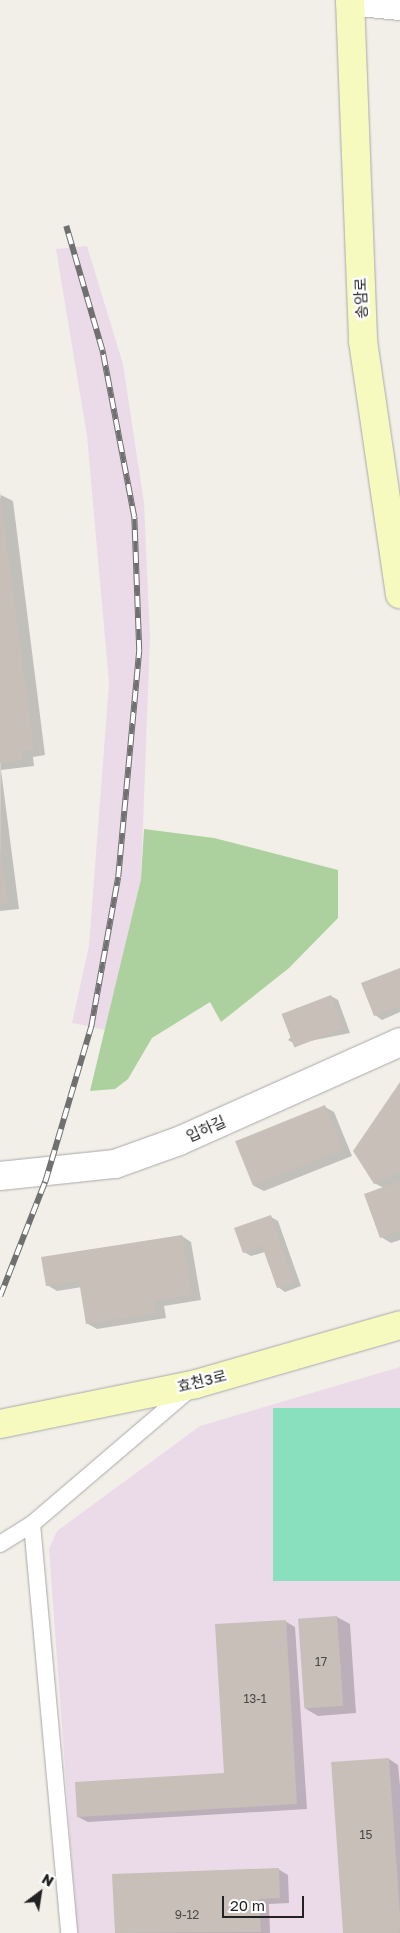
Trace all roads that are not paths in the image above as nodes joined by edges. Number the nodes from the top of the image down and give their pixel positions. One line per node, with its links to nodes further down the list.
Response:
1 (350, 0): 2 (street); 3 (main road, 송암로)
2 (400, 6)
3 (395, 539): 4 (main road, 송암로)
4 (400, 594)
5 (400, 1042): 6 (street, 입하길)
6 (0, 1176)
7 (400, 1325): 8 (main road, 효천3로)
8 (196, 1384): 9 (main road, 효천3로); 10 (lane)
9 (0, 1424)
10 (32, 1524): 11 (lane); 12 (lane)
11 (0, 1544)
12 (68, 1933)

